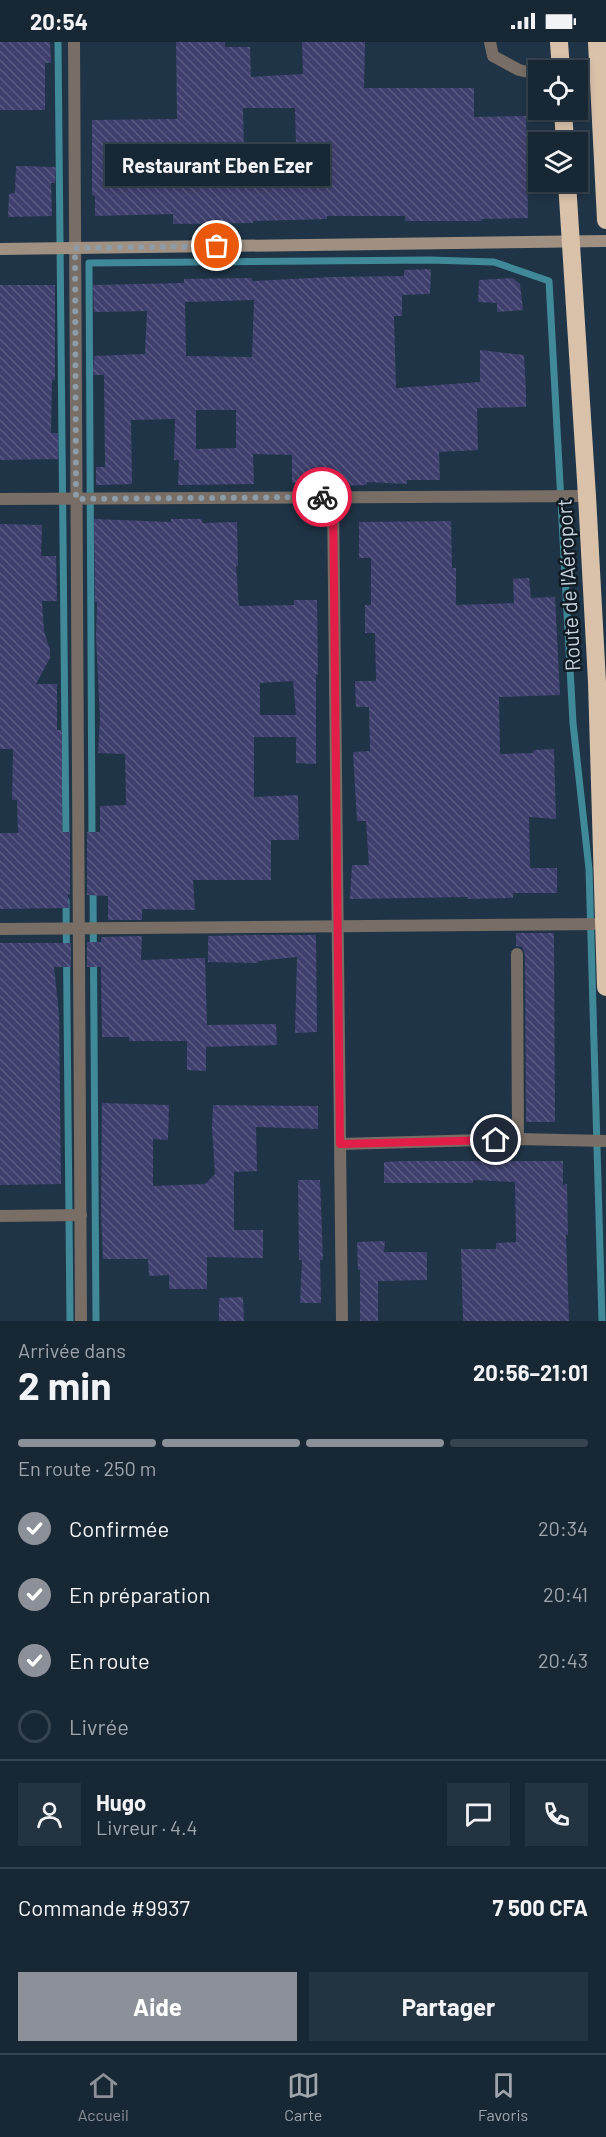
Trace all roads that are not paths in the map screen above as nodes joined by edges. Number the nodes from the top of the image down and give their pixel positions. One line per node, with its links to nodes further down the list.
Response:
1 (74, 42): 11 (street)
2 (490, 42): 6 (street)
3 (559, 42): 5 (highway)
4 (597, 42): 8 (highway)
5 (560, 60)
6 (528, 72)
7 (568, 192): 9 (highway, Route de l'Aéroport)
8 (606, 220)
9 (570, 241): 10 (main road); 11 (main road); 13 (highway, Route de l'Aéroport)
10 (606, 241)
11 (75, 248): 12 (main road); 16 (street)
12 (0, 249)
13 (587, 496): 14 (street); 17 (highway, Route de l'Aéroport)
14 (333, 497): 16 (street); 18 (street)
15 (0, 499): 16 (street)
16 (76, 499): 19 (street)
17 (603, 924): 18 (street); 22 (highway, Route de l'Aéroport)
18 (338, 926): 19 (street); 25 (street)
19 (79, 928): 20 (street); 26 (street)
20 (0, 929)
21 (517, 954): 23 (street)
22 (606, 987)
23 (518, 1139): 24 (street); 25 (street)
24 (606, 1141)
25 (340, 1144): 29 (street)
26 (81, 1215): 27 (street); 28 (street)
27 (0, 1216)
28 (81, 1321)
29 (342, 1321)

